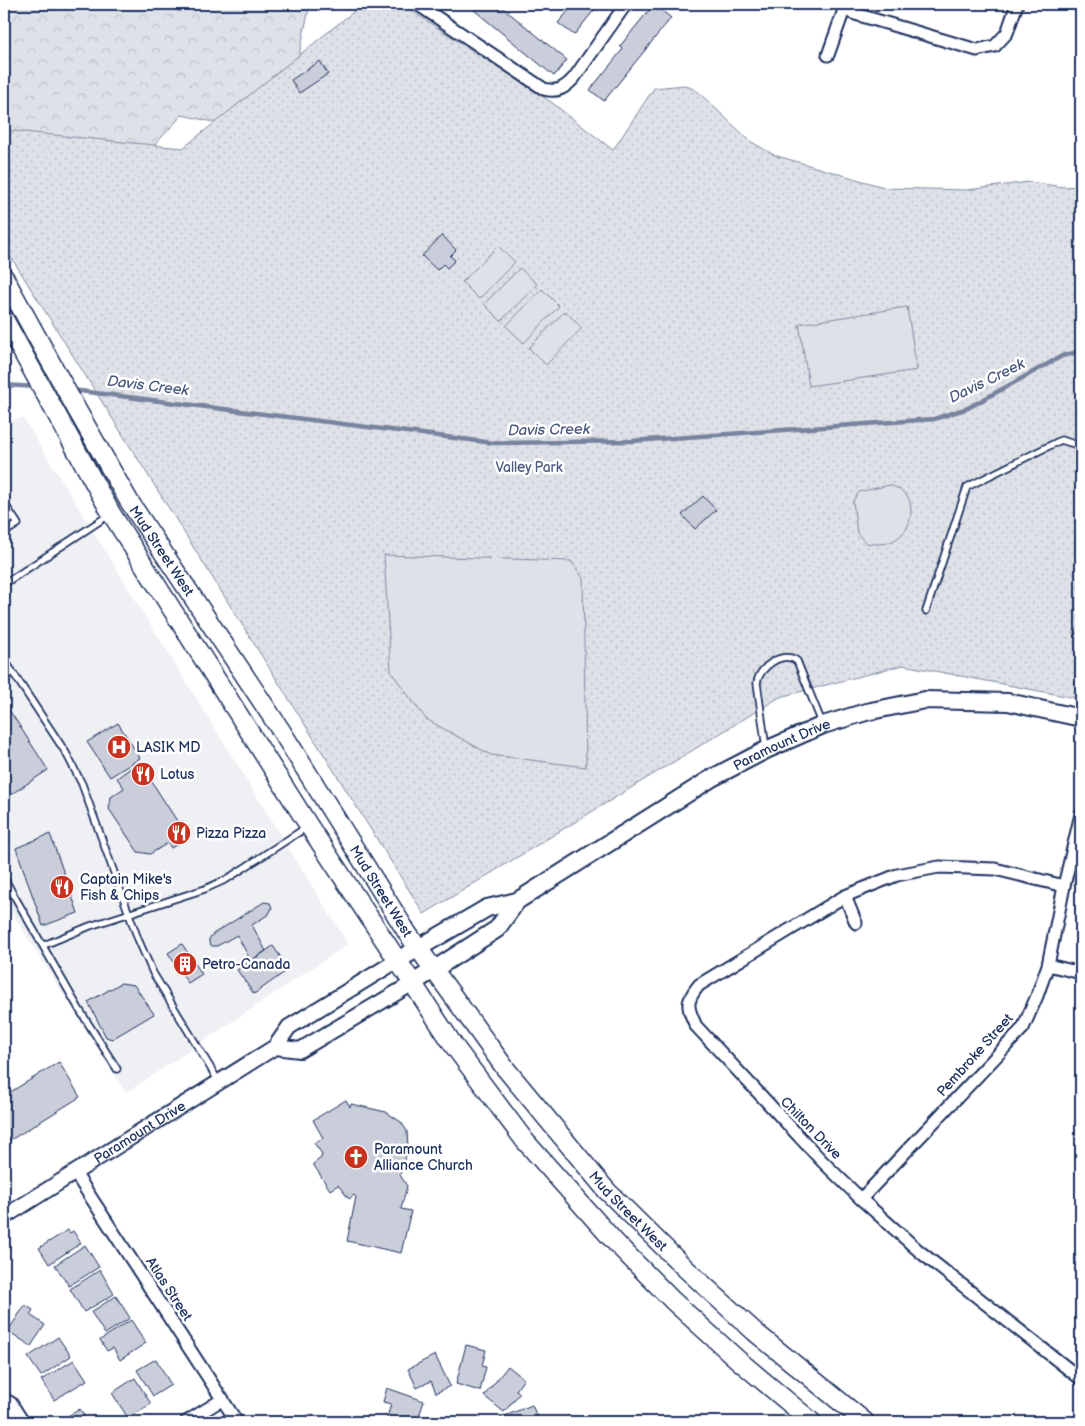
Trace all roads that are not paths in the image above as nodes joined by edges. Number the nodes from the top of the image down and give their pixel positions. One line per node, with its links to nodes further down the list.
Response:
1 (417, 4): 2 (street)
2 (626, 4)
3 (1017, 4): 4 (street)
4 (844, 5): 5 (street)
5 (828, 54)
6 (7, 282): 27 (main road, Mud Street West)
7 (4, 320): 10 (main road, Mud Street West)
8 (1081, 446): 13 (lane)
9 (4, 503): 11 (lane)
10 (112, 513): 12 (lane); 19 (main road, Mud Street West)
11 (4, 533)
12 (4, 584)
13 (926, 611)
14 (4, 659): 24 (lane)
15 (1081, 718): 16 (main road, Paramount Drive)
16 (823, 725): 17 (main road, Paramount Drive); 17 (lane)
17 (766, 750): 23 (main road, Paramount Drive)
18 (1081, 814): 21 (street, Pembroke Street)
19 (309, 826): 24 (lane); 28 (main road, Mud Street West)
20 (4, 878): 26 (lane)
21 (1064, 886): 22 (street, Chilton Drive); 29 (street, Pembroke Street)
22 (845, 896): 25 (street); 37 (street, Chilton Drive)
23 (517, 901): 27 (main road, Paramount Drive); 30 (main road, Paramount Drive)
24 (129, 914): 26 (lane); 35 (lane)
25 (856, 924)
26 (44, 946): 34 (lane)
27 (419, 948): 28 (main road, Paramount Drive); 30 (main road, Mud Street West)
28 (398, 960): 32 (main road, Mud Street West); 33 (street, Paramount Drive)
29 (1048, 965): 31 (street); 37 (street, Pembroke Street)
30 (434, 969): 32 (main road, Paramount Drive); 46 (main road, Mud Street West)
31 (1081, 973)
32 (413, 983): 33 (street, Paramount Drive); 45 (main road, Mud Street West)
33 (275, 1047): 35 (street, Paramount Drive)
34 (117, 1070)
35 (219, 1082): 36 (street, Paramount Drive)
36 (76, 1173): 38 (street, Paramount Drive); 41 (street, Atlas Street)
37 (862, 1199): 39 (street, Chilton Drive)
38 (4, 1217)
39 (1081, 1379)
40 (4, 1399): 42 (street)
41 (223, 1399): 43 (street); 44 (street, Atlas Street)
42 (23, 1422)
43 (186, 1422)
44 (237, 1422)
45 (812, 1422)
46 (865, 1422)

